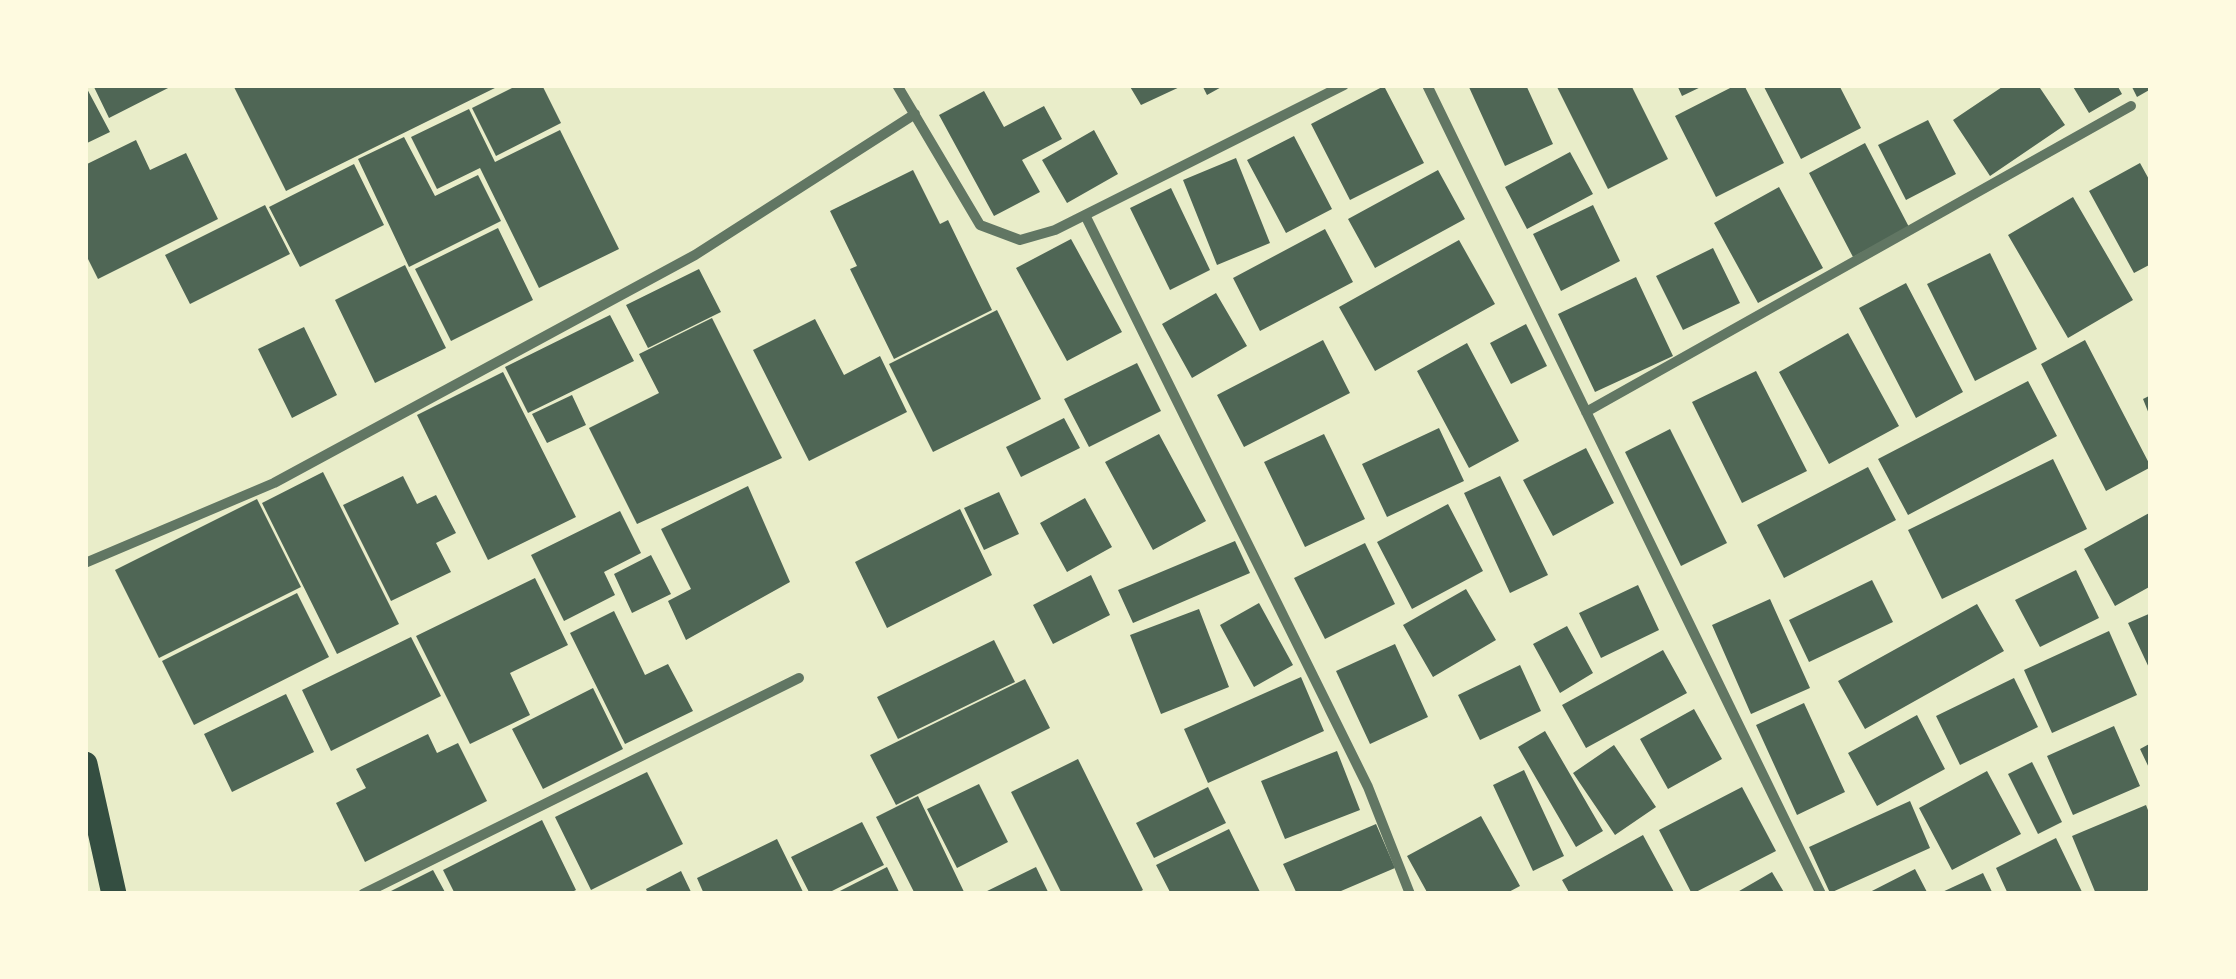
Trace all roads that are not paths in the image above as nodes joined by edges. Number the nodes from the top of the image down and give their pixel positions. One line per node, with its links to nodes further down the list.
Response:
1 (896, 85): 5 (street)
2 (1344, 85): 6 (street)
3 (1427, 85): 7 (street)
4 (2131, 106): 7 (street)
5 (914, 114): 6 (street); 8 (street)
6 (1085, 215): 13 (street)
7 (1586, 412): 14 (street)
8 (85, 562)
9 (799, 678): 12 (street)
10 (85, 764): 11 (main road)
11 (114, 894)
12 (362, 894)
13 (1410, 894)
14 (1821, 894)

